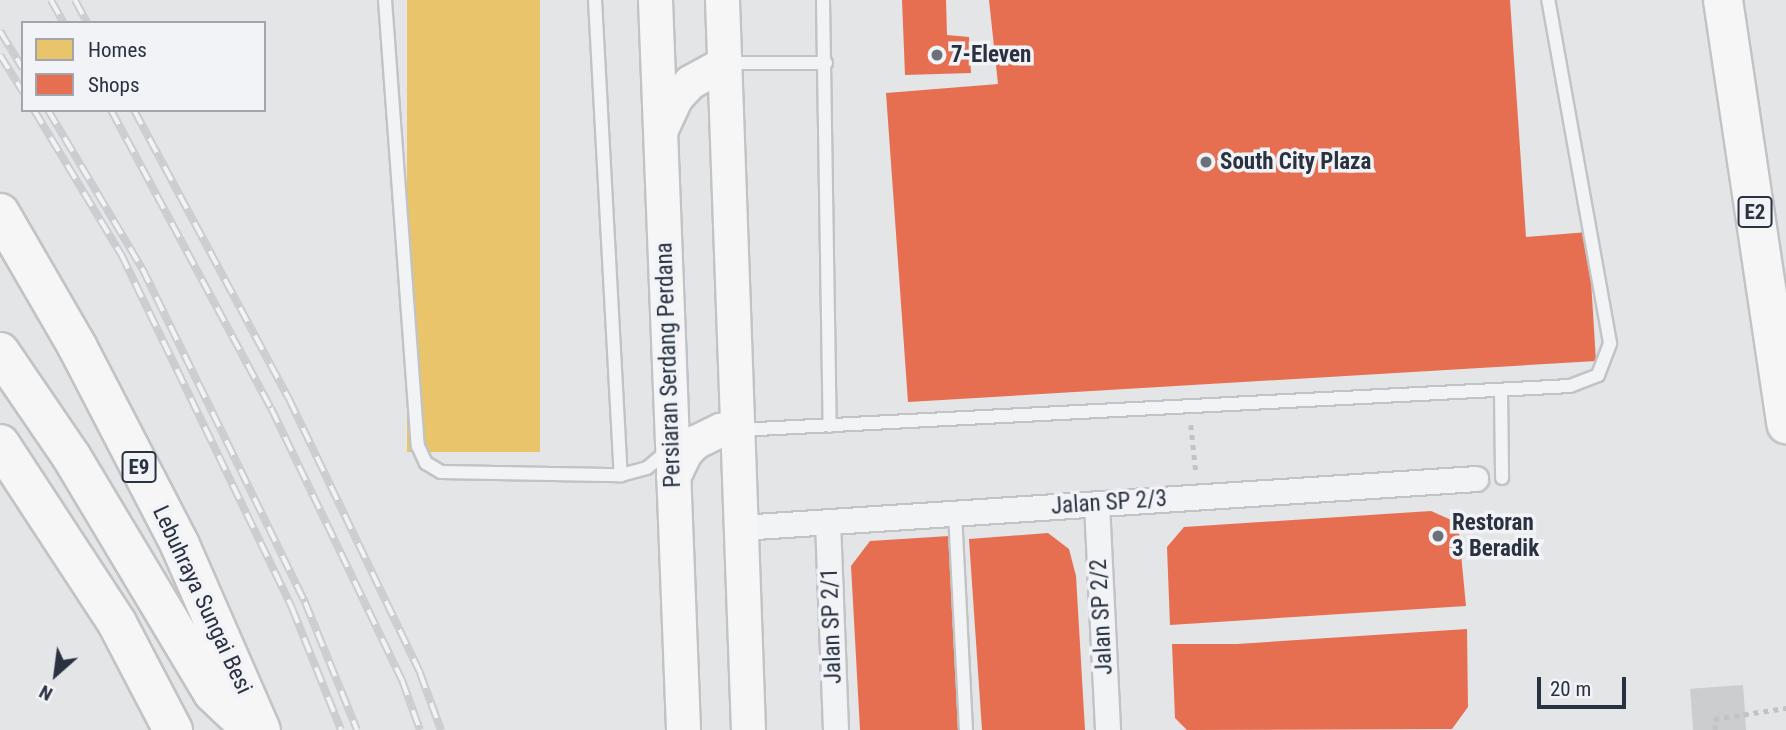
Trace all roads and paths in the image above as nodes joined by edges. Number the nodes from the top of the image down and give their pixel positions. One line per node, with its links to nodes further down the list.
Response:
1 (385, 0): 21 (lane)
2 (595, 0): 21 (lane)
3 (655, 0): 10 (main road, Persiaran Serdang Perdana)
4 (722, 0): 8 (main road)
5 (823, 0): 9 (lane)
6 (1548, 0): 13 (lane)
7 (1723, 0): 14 (highway, E2)
8 (724, 63): 9 (lane); 10 (main road); 18 (main road)
9 (826, 63): 16 (lane)
10 (660, 133): 15 (main road, Persiaran Serdang Perdana)
11 (0, 214): 32 (highway, Lebuhraya Sungai Besi / E9)
12 (0, 352): 31 (highway)
13 (1501, 390): 16 (lane); 23 (lane)
14 (1786, 424)
15 (671, 425): 21 (lane); 22 (main road, Persiaran Serdang Perdana)
16 (830, 426): 18 (lane)
17 (1192, 427): 20 (path)
18 (738, 430): 22 (main road); 28 (main road)
19 (0, 444): 30 (highway)
20 (1195, 451)
21 (621, 475)
22 (673, 477): 33 (main road, Persiaran Serdang Perdana)
23 (1502, 478)
24 (1476, 479): 25 (street, Jalan SP 2/3)
25 (1097, 504): 26 (street, Jalan SP 2/3); 37 (street, Jalan SP 2/2)
26 (955, 513): 27 (street, Jalan SP 2/3); 36 (lane)
27 (828, 522): 28 (street, Jalan SP 2/3); 35 (street, Jalan SP 2/1)
28 (741, 528): 34 (main road)
29 (1786, 708): 38 (path)
30 (173, 730)
31 (253, 730)
32 (261, 730)
33 (683, 730)
34 (748, 730)
35 (836, 730)
36 (966, 730)
37 (1108, 730)
38 (1715, 730)

